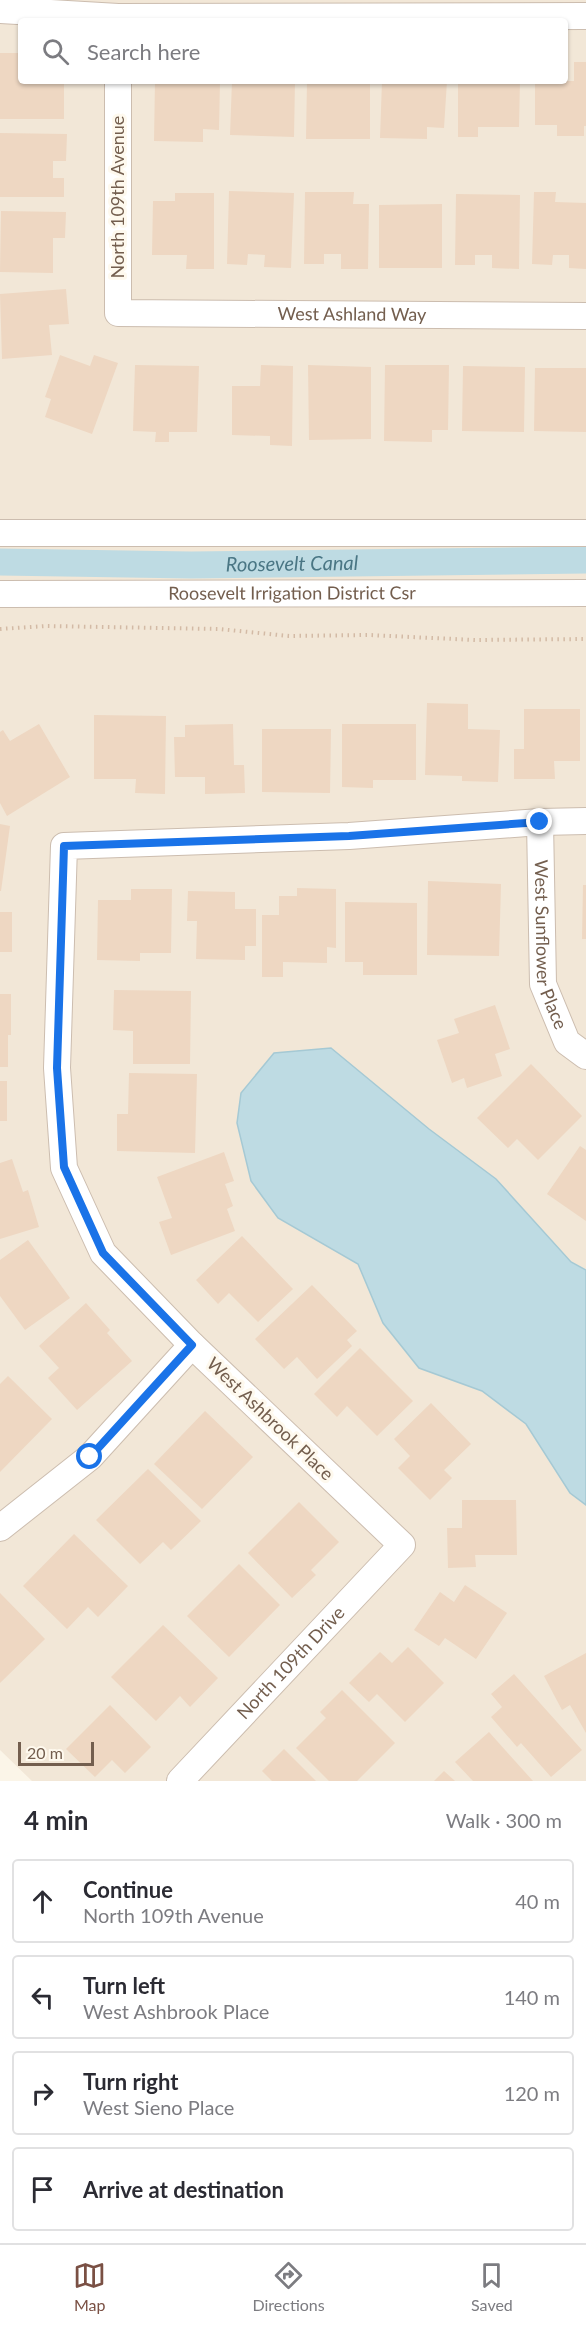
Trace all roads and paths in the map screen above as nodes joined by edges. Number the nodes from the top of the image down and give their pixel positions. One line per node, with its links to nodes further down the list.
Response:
1 (0, 10): 3 (street)
2 (586, 16): 4 (street)
3 (105, 18)
4 (274, 18)
5 (118, 84): 6 (street, North 109th Avenue)
6 (118, 313): 7 (street, West Ashland Way)
7 (586, 316)
8 (0, 532): 9 (street)
9 (586, 532)
10 (586, 593): 11 (street, Roosevelt Irrigation District Csr)
11 (0, 594)
12 (0, 629): 13 (path)
13 (586, 639)
14 (586, 821): 15 (street)
15 (540, 822): 16 (street, West Sunflower Place); 17 (street, West Ashbrook Place)
16 (586, 1056)
17 (192, 1345): 18 (street); 19 (street, West Ashbrook Place)
18 (0, 1528)
19 (402, 1545): 20 (street, North 109th Drive)
20 (180, 1781)

